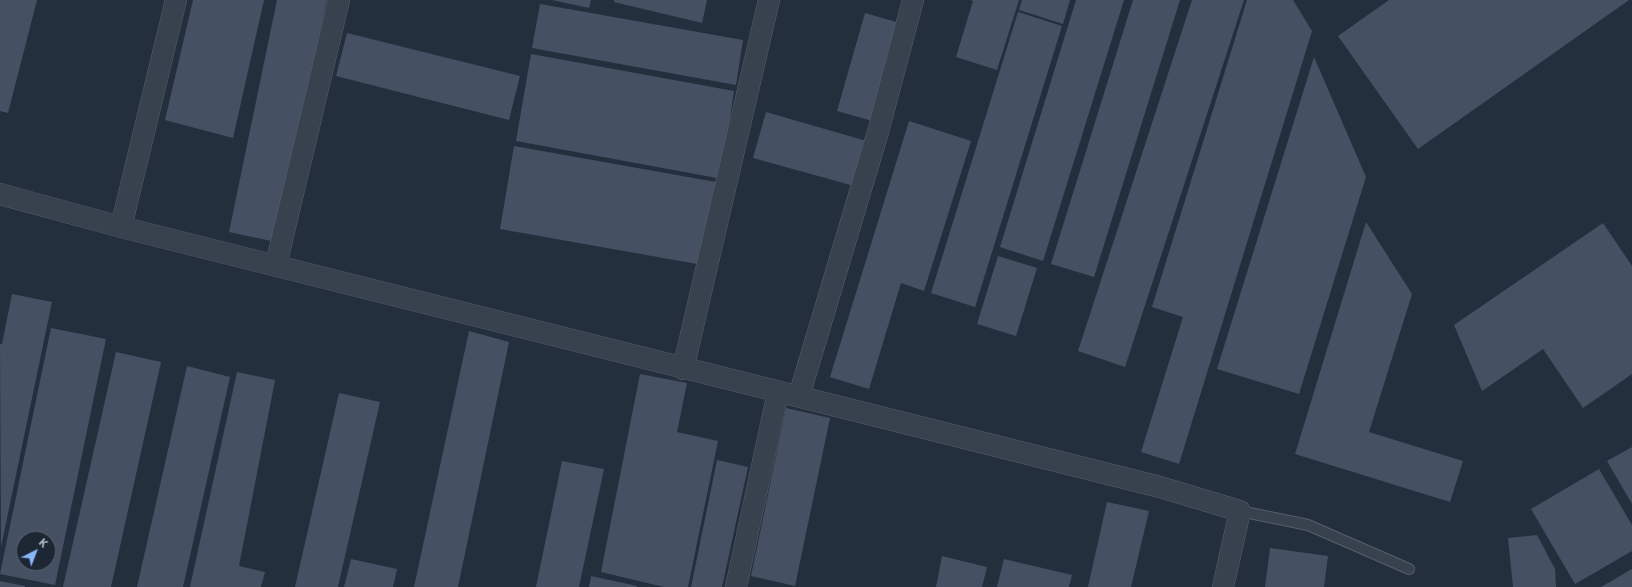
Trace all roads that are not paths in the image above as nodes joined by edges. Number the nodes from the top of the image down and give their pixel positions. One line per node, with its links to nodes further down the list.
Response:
1 (176, 0): 6 (street)
2 (339, 0): 7 (street)
3 (769, 0): 8 (street)
4 (913, 0): 10 (street)
5 (0, 194): 6 (street)
6 (122, 227): 7 (street)
7 (276, 265): 8 (street)
8 (683, 369): 9 (street)
9 (778, 392): 10 (street); 13 (street)
10 (799, 396): 11 (street)
11 (1240, 511): 12 (lane); 14 (street)
12 (1409, 570)
13 (736, 587)
14 (1222, 587)

